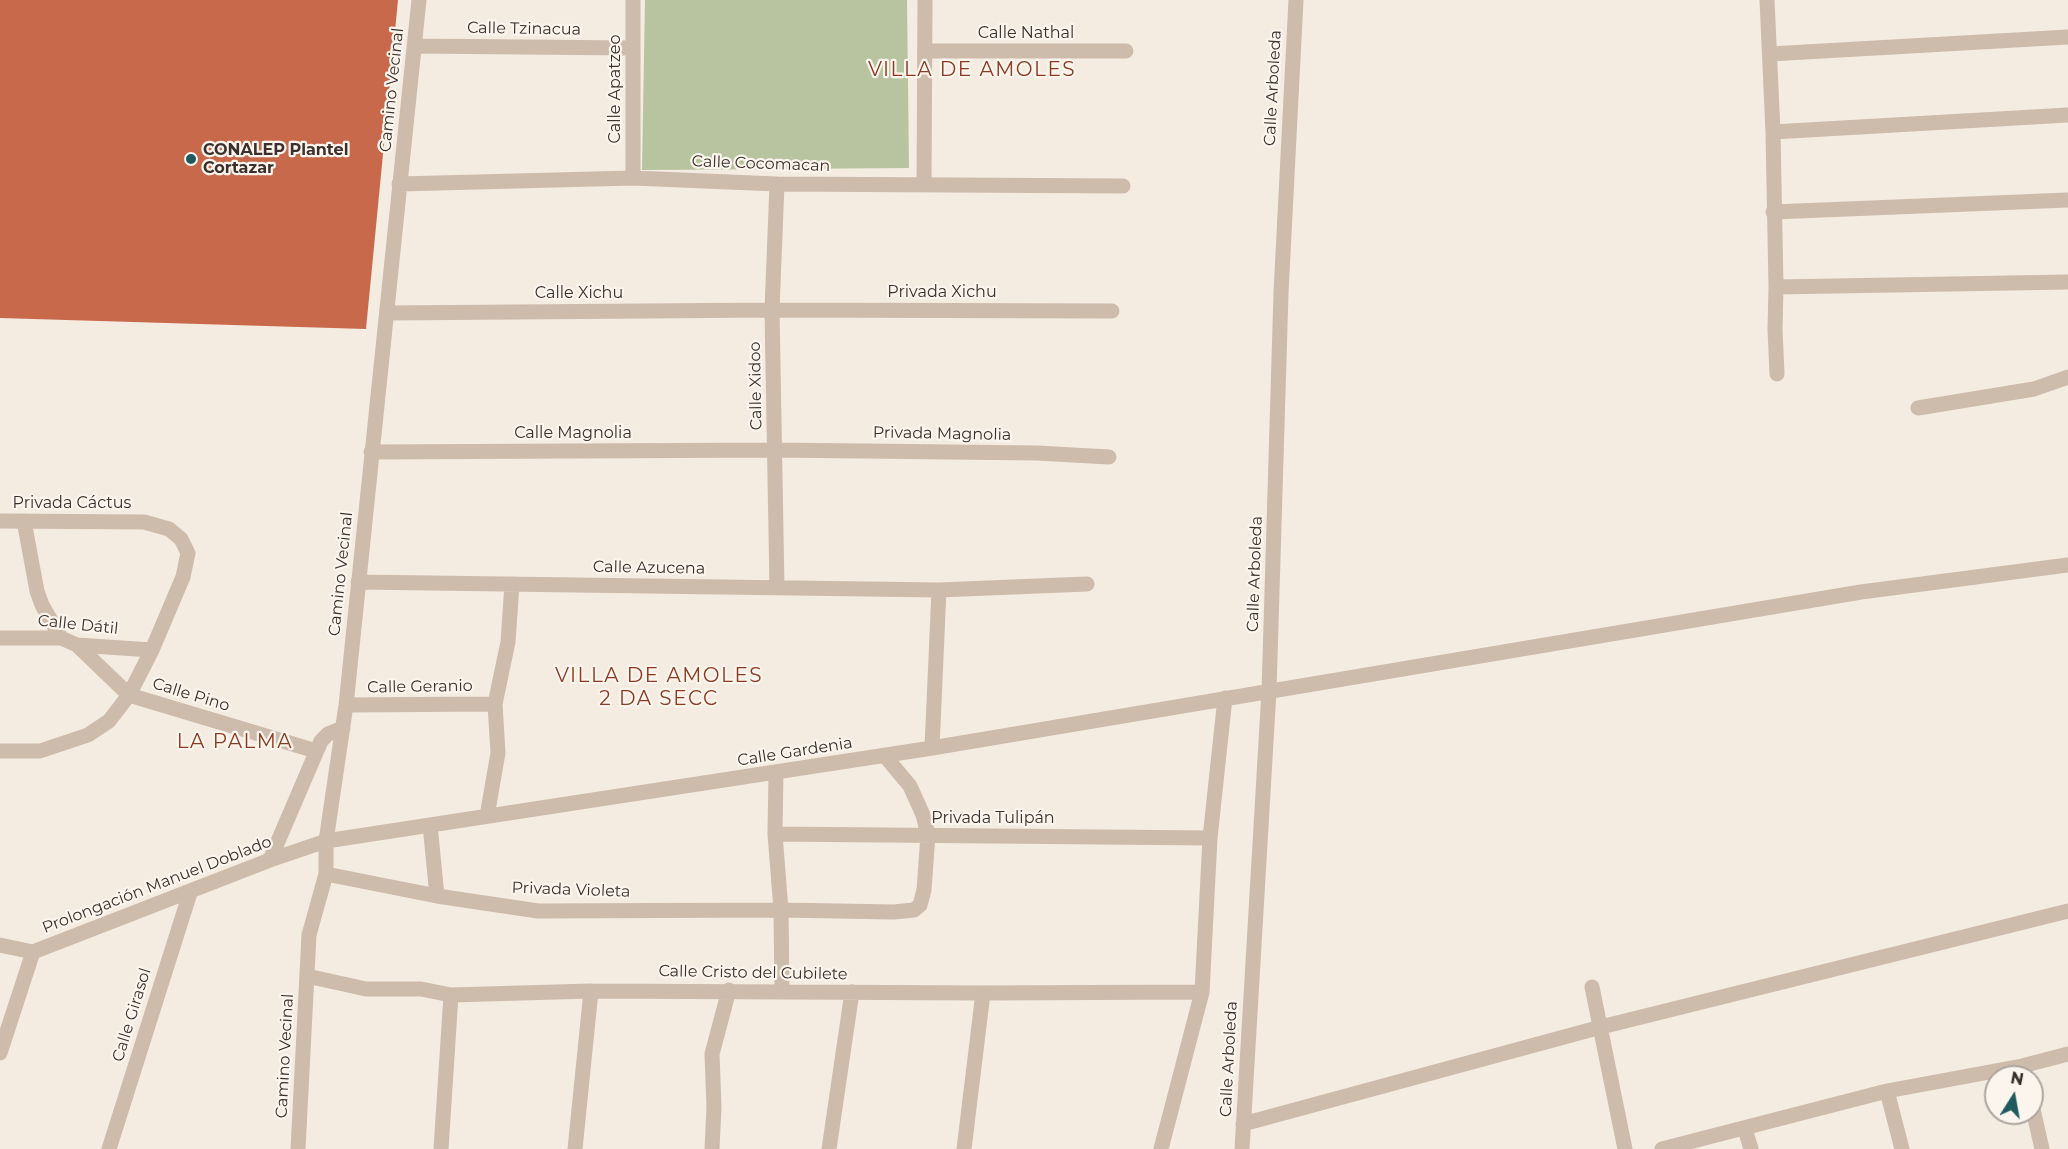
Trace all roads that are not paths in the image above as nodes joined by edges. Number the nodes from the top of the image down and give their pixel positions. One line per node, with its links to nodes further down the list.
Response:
1 (419, 0): 7 (street, Camino Vecinal)
2 (633, 0): 8 (street, Calle Apatzeo)
3 (925, 0): 9 (street)
4 (1296, 0): 44 (street, Calle Arboleda)
5 (1767, 0): 11 (street)
6 (2068, 37): 11 (street)
7 (415, 46): 8 (street, Calle Tzinacua); 15 (street, Camino Vecinal)
8 (632, 48): 14 (street, Calle Apatzeo)
9 (926, 51): 10 (street, Calle Nathal); 17 (street)
10 (1126, 51)
11 (1770, 54): 13 (street)
12 (2068, 115): 13 (street)
13 (1773, 132): 20 (street)
14 (633, 178): 15 (street, Calle Cocomacan); 16 (street, Calle Cocomacan)
15 (399, 184): 25 (street, Camino Vecinal)
16 (777, 184): 17 (street, Calle Cocomacan); 23 (street, Calle Xidoo)
17 (924, 185): 18 (street, Calle Cocomacan)
18 (1123, 186)
19 (2068, 200): 20 (street)
20 (1773, 212): 22 (street)
21 (2068, 282): 22 (street)
22 (1776, 287): 26 (street)
23 (772, 310): 24 (street, Privada Xichu); 25 (street, Calle Xichu); 29 (street, Calle Xidoo)
24 (1112, 311)
25 (387, 313): 30 (street, Camino Vecinal)
26 (1777, 374)
27 (2068, 377): 28 (street)
28 (1918, 408)
29 (775, 450): 30 (street, Calle Magnolia); 31 (street, Privada Magnolia); 38 (street, Calle Xidoo)
30 (371, 452): 35 (street, Camino Vecinal)
31 (1109, 458)
32 (0, 521): 33 (street, Privada Cáctus)
33 (24, 521): 41 (street); 43 (street, Privada Cáctus)
34 (2068, 565): 44 (street, Calle Gardenia)
35 (358, 582): 36 (street, Calle Azucena); 48 (street, Camino Vecinal)
36 (512, 584): 38 (street, Calle Azucena); 47 (street)
37 (1087, 584): 39 (street, Calle Azucena)
38 (777, 588): 39 (street, Calle Azucena)
39 (939, 590): 50 (street)
40 (0, 638): 41 (street, Calle Dátil)
41 (62, 638): 42 (street, Calle Dátil)
42 (77, 645): 43 (street, Calle Dátil); 45 (street)
43 (152, 650): 45 (street)
44 (1269, 691): 46 (street, Calle Gardenia); 84 (street, Calle Arboleda)
45 (129, 695): 51 (street, Calle Pino); 52 (street, Calle Pino)
46 (1225, 698): 50 (street, Calle Gardenia); 59 (street)
47 (495, 704): 48 (street, Calle Geranio); 55 (street)
48 (346, 705): 49 (street, Camino Vecinal)
49 (343, 728): 52 (street); 60 (street, Camino Vecinal)
50 (932, 748): 53 (street, Calle Gardenia)
51 (0, 751)
52 (315, 751): 61 (street)
53 (885, 756): 54 (street, Calle Gardenia); 58 (street)
54 (776, 773): 55 (street, Calle Gardenia); 57 (street)
55 (486, 816): 56 (street, Calle Gardenia)
56 (430, 825): 60 (street, Calle Gardenia); 64 (street)
57 (775, 834): 58 (street, Privada Tulipán); 65 (street)
58 (928, 836): 59 (street, Privada Tulipán); 65 (street, Privada Violeta)
59 (1210, 838): 75 (street)
60 (326, 841): 61 (street, Prolongación Manuel Doblado); 62 (street, Camino Vecinal)
61 (270, 860): 63 (street, Prolongación Manuel Doblado)
62 (326, 874): 64 (street, Privada Violeta); 69 (street, Camino Vecinal)
63 (190, 893): 68 (street, Prolongación Manuel Doblado); 87 (street, Calle Girasol)
64 (437, 896): 65 (street, Privada Violeta)
65 (781, 910): 73 (street)
66 (2068, 911): 78 (street)
67 (0, 945): 68 (street, Prolongación Manuel Doblado)
68 (33, 952): 79 (street)
69 (307, 976): 77 (street, Calle Cristo del Cubilete); 88 (street, Camino Vecinal)
70 (1592, 987): 78 (street)
71 (729, 990): 72 (street, Calle Cristo del Cubilete); 73 (street, Calle Cristo del Cubilete); 91 (street)
72 (591, 991): 77 (street, Calle Cristo del Cubilete); 90 (street)
73 (782, 992): 74 (street, Calle Cristo del Cubilete)
74 (852, 992): 76 (street, Calle Cristo del Cubilete); 92 (street)
75 (1202, 992): 76 (street, Calle Cristo del Cubilete); 94 (street)
76 (983, 993): 93 (street)
77 (451, 995): 89 (street)
78 (1601, 1027): 84 (street); 96 (street)
79 (0, 1053)
80 (2068, 1054): 81 (street)
81 (2040, 1065)
82 (1984, 1077): 83 (street)
83 (1887, 1091): 86 (street); 99 (street)
84 (1243, 1124): 95 (street, Calle Arboleda)
85 (2037, 1125): 100 (street)
86 (1745, 1129): 97 (street); 98 (street)
87 (109, 1149)
88 (298, 1149)
89 (441, 1149)
90 (575, 1149)
91 (712, 1149)
92 (829, 1149)
93 (963, 1149)
94 (1161, 1149)
95 (1242, 1149)
96 (1625, 1149)
97 (1662, 1149)
98 (1751, 1149)
99 (1902, 1149)
100 (2042, 1149)

